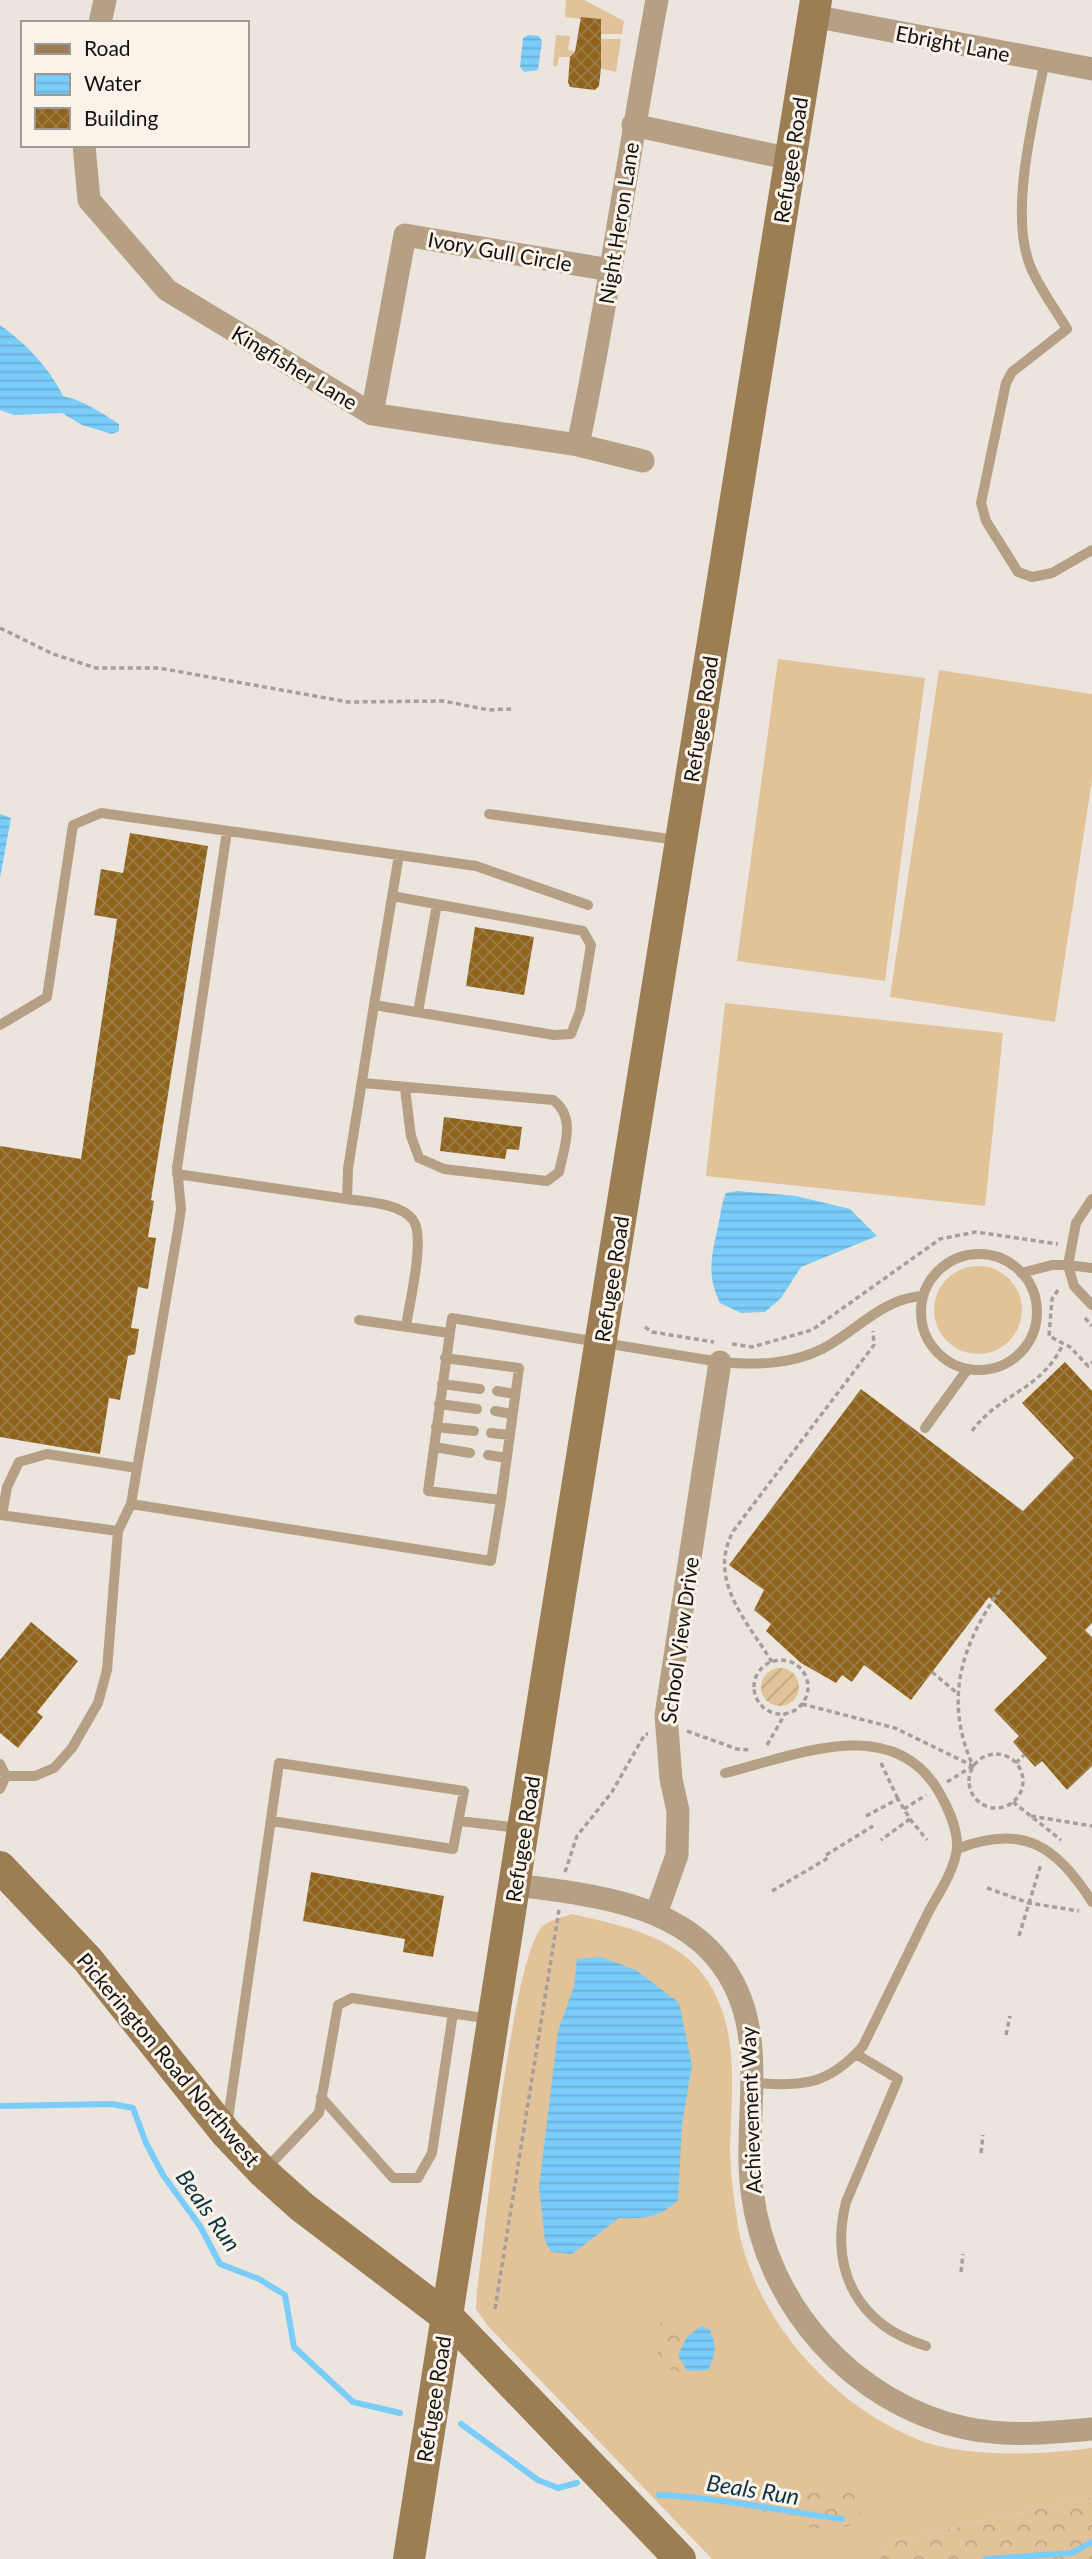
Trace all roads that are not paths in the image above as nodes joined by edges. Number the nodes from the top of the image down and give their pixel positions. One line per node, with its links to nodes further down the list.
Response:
1 (104, 0): 4 (street)
2 (657, 0): 7 (street, Night Heron Lane)
3 (815, 8): 5 (street, Ebright Lane); 9 (main road, Refugee Road)
4 (100, 21)
5 (1045, 60): 6 (street, Ebright Lane); 14 (lane)
6 (1092, 69)
7 (633, 125): 9 (street); 10 (street, Night Heron Lane)
8 (85, 147): 11 (street, Kingfisher Lane)
9 (791, 159): 17 (main road, Refugee Road)
10 (610, 270): 11 (street, Ivory Gull Circle); 12 (street, Night Heron Lane)
11 (372, 414): 12 (street, Kingfisher Lane)
12 (578, 445): 13 (street, Kingfisher Lane)
13 (643, 461)
14 (1092, 550)
15 (489, 814): 17 (lane)
16 (227, 831): 18 (lane); 24 (lane); 27 (lane)
17 (681, 841): 38 (main road, Refugee Road)
18 (399, 855): 19 (lane); 21 (lane)
19 (392, 896): 20 (lane); 22 (lane)
20 (437, 904): 23 (lane); 23 (lane)
21 (588, 905)
22 (374, 1005): 23 (lane); 25 (lane)
23 (418, 1012)
24 (0, 1025)
25 (363, 1083): 26 (lane); 28 (lane)
26 (405, 1089): 26 (lane)
27 (177, 1174): 28 (lane); 59 (lane)
28 (347, 1199): 36 (lane)
29 (1092, 1199): 30 (lane)
30 (1068, 1265): 31 (lane); 32 (lane); 34 (lane)
31 (1092, 1268)
32 (1021, 1273): 33 (lane); 41 (lane)
33 (922, 1296): 40 (lane); 41 (lane)
34 (1092, 1305)
35 (359, 1320): 36 (lane)
36 (406, 1327): 37 (lane)
37 (449, 1333): 38 (lane); 39 (lane)
38 (601, 1340): 40 (lane); 70 (main road, Refugee Road)
39 (445, 1358): 42 (lane); 45 (lane)
40 (720, 1362): 75 (street, School View Drive)
41 (967, 1370): 51 (lane)
42 (442, 1384): 43 (lane); 46 (lane)
43 (480, 1389)
44 (497, 1391): 45 (lane)
45 (515, 1394): 49 (lane)
46 (439, 1404): 47 (lane); 50 (lane)
47 (477, 1409)
48 (495, 1411): 49 (lane)
49 (512, 1414): 54 (lane)
50 (436, 1427): 52 (lane); 55 (lane)
51 (925, 1428)
52 (474, 1431)
53 (491, 1433): 54 (lane)
54 (510, 1435): 58 (lane)
55 (434, 1447): 56 (lane); 60 (lane)
56 (470, 1453)
57 (488, 1455): 58 (lane)
58 (507, 1458): 60 (lane)
59 (137, 1468): 61 (lane); 62 (lane)
60 (500, 1500): 61 (lane)
61 (131, 1504): 63 (lane)
62 (1, 1515): 63 (lane)
63 (118, 1531): 66 (lane)
64 (0, 1764): 66 (lane)
65 (724, 1773): 71 (lane)
66 (6, 1776): 67 (lane)
67 (0, 1789)
68 (272, 1821): 69 (lane); 69 (lane); 81 (lane)
69 (459, 1821): 70 (lane)
70 (523, 1829): 73 (main road, Refugee Road)
71 (957, 1849): 74 (lane); 78 (lane)
72 (0, 1867): 81 (main road, Pickerington Road Northwest)
73 (515, 1885): 75 (street, Achievement Way); 77 (main road, Refugee Road)
74 (1092, 1902)
75 (656, 1914): 79 (street, Achievement Way)
76 (453, 2013): 77 (lane); 80 (lane); 80 (lane)
77 (493, 2020): 83 (main road, Refugee Road)
78 (856, 2054): 79 (lane); 84 (lane)
79 (753, 2084): 85 (street, Achievement Way)
80 (321, 2097): 82 (lane)
81 (226, 2133): 82 (main road, Pickerington Road Northwest)
82 (263, 2172): 83 (main road, Pickerington Road Northwest)
83 (446, 2316): 86 (main road, Refugee Road); 87 (main road, Pickerington Road Northwest)
84 (926, 2346)
85 (1092, 2429)
86 (409, 2559)
87 (680, 2559)

